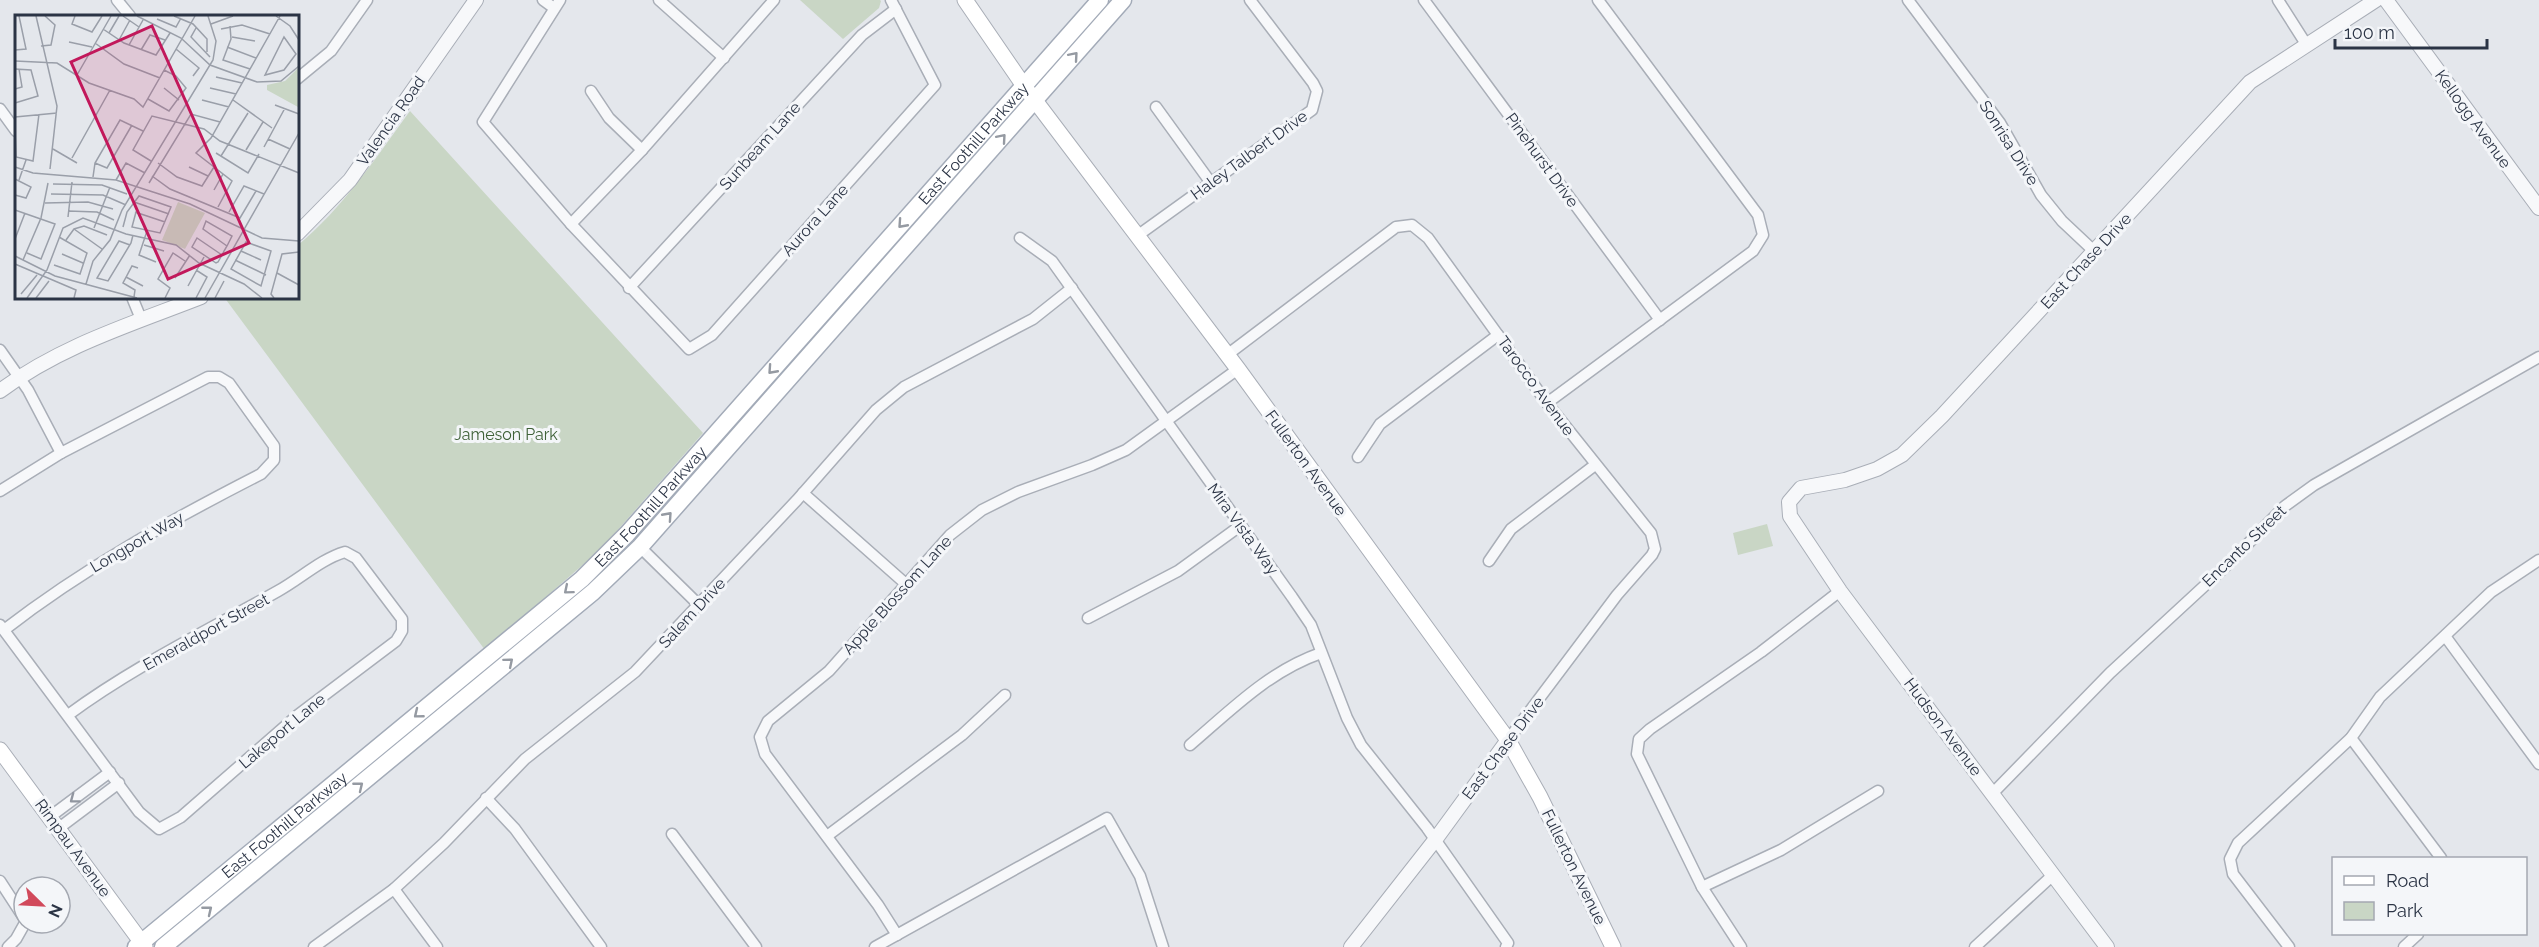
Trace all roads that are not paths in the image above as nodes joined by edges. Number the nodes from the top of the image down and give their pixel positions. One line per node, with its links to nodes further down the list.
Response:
1 (117, 0): 19 (street)
2 (367, 0): 22 (street)
3 (476, 0): 33 (street, Valencia Road)
4 (543, 0): 17 (street)
5 (659, 0): 21 (street)
6 (774, 0): 21 (street)
7 (965, 0): 23 (main road, Fullerton Avenue)
8 (1100, 0): 23 (main road, East Foothill Parkway)
9 (1123, 0): 25 (main road, East Foothill Parkway, one-way to 9)
10 (1250, 0): 30 (street, Haley Talbert Drive)
11 (1424, 0): 42 (street, Pinehurst Drive)
12 (1598, 0): 42 (street)
13 (1908, 0): 36 (street, Sonrisa Drive)
14 (2277, 0): 20 (street)
15 (2376, 0): 20 (street, East Chase Drive)
16 (2386, 0): 31 (street, Kellogg Avenue)
17 (557, 4): 32 (street)
18 (893, 5): 37 (street, Sunbeam Lane); 37 (street, Aurora Lane)
19 (129, 15)
20 (2306, 44): 36 (street, East Chase Drive)
21 (724, 58): 29 (street)
22 (298, 78)
23 (1024, 86): 25 (main road, Fullerton Avenue); 95 (main road, East Foothill Parkway, one-way to 95)
24 (591, 91): 29 (street)
25 (1035, 100): 34 (main road, Fullerton Avenue); 59 (main road, East Foothill Parkway, one-way to 25)
26 (1156, 107): 30 (street)
27 (0, 109): 28 (street)
28 (15, 130)
29 (642, 150): 32 (street)
30 (1211, 183): 34 (street, Haley Talbert Drive)
31 (2539, 208)
32 (571, 224): 37 (street)
33 (298, 233)
34 (1137, 236): 45 (main road, Fullerton Avenue)
35 (1020, 238): 38 (street, Mira Vista Way)
36 (2095, 252): 57 (street, East Chase Drive)
37 (629, 288)
38 (1072, 288): 51 (street, Mira Vista Way); 56 (street, Salem Drive)
39 (132, 298): 41 (street)
40 (198, 298): 41 (street)
41 (141, 319): 48 (street)
42 (1660, 320): 50 (street)
43 (1498, 335): 45 (street, Tarocco Avenue); 50 (street, Tarocco Avenue); 53 (street)
44 (0, 350): 48 (street)
45 (1227, 355): 47 (main road, Fullerton Avenue)
46 (2539, 357): 81 (street, Encanto Street)
47 (1238, 369): 51 (street, Apple Blossom Lane); 74 (main road, Fullerton Avenue)
48 (19, 377): 49 (street); 52 (street)
49 (0, 391)
50 (1547, 403): 54 (street, Tarocco Avenue)
51 (1164, 421): 58 (street, Mira Vista Way); 64 (street, Apple Blossom Lane)
52 (61, 453): 55 (street); 68 (street, Longport Way)
53 (1358, 457)
54 (1595, 465): 60 (street, Tarocco Avenue); 63 (street)
55 (0, 492)
56 (803, 493): 64 (street); 66 (street, Salem Drive)
57 (1789, 502): 65 (street, Hudson Avenue)
58 (1240, 526): 67 (street); 70 (street, Mira Vista Way)
59 (640, 547): 66 (street); 97 (main road, East Foothill Parkway, one-way to 59)
60 (1655, 549): 74 (street, East Chase Drive)
61 (345, 552): 72 (street, Emeraldport Street); 79 (street, Lakeport Lane)
62 (2539, 560): 69 (street)
63 (1489, 561)
64 (907, 585): 85 (street, Apple Blossom Lane)
65 (1840, 591): 81 (street, Hudson Avenue); 90 (street)
66 (699, 606): 82 (street, Salem Drive)
67 (1088, 618)
68 (2, 628): 72 (street)
69 (2445, 636): 73 (street); 77 (street)
70 (1321, 653): 75 (street); 86 (street, Mira Vista Way)
71 (1005, 695): 85 (street)
72 (68, 715): 78 (street)
73 (2351, 738): 87 (street); 109 (street)
74 (1508, 740): 86 (street, East Chase Drive); 105 (main road, Fullerton Avenue)
75 (1190, 745)
76 (0, 750): 83 (main road, Rimpau Avenue)
77 (2539, 764)
78 (110, 772): 79 (street); 83 (street, one-way to 83)
79 (119, 783): 83 (street)
80 (1878, 790): 90 (street)
81 (1993, 793): 88 (street, Hudson Avenue)
82 (486, 798): 91 (street, Salem Drive); 100 (street)
83 (55, 822): 95 (main road, Rimpau Avenue)
84 (672, 834): 101 (street)
85 (827, 836): 93 (street)
86 (1435, 840): 96 (street, Mira Vista Way); 104 (street, East Chase Drive)
87 (2440, 857)
88 (2053, 875): 107 (street); 108 (street, Hudson Avenue)
89 (0, 881): 92 (street)
90 (1702, 887): 106 (street)
91 (394, 889): 98 (street, Salem Drive); 99 (street)
92 (12, 901)
93 (897, 935): 102 (street); 103 (street)
94 (2416, 935): 110 (street)
95 (141, 945)
96 (1507, 945)
97 (163, 947)
98 (314, 947)
99 (437, 947)
100 (601, 947)
101 (756, 947)
102 (875, 947)
103 (1163, 947)
104 (1351, 947)
105 (1613, 947)
106 (1741, 947)
107 (1976, 947)
108 (2107, 947)
109 (2289, 947)
110 (2404, 947)

